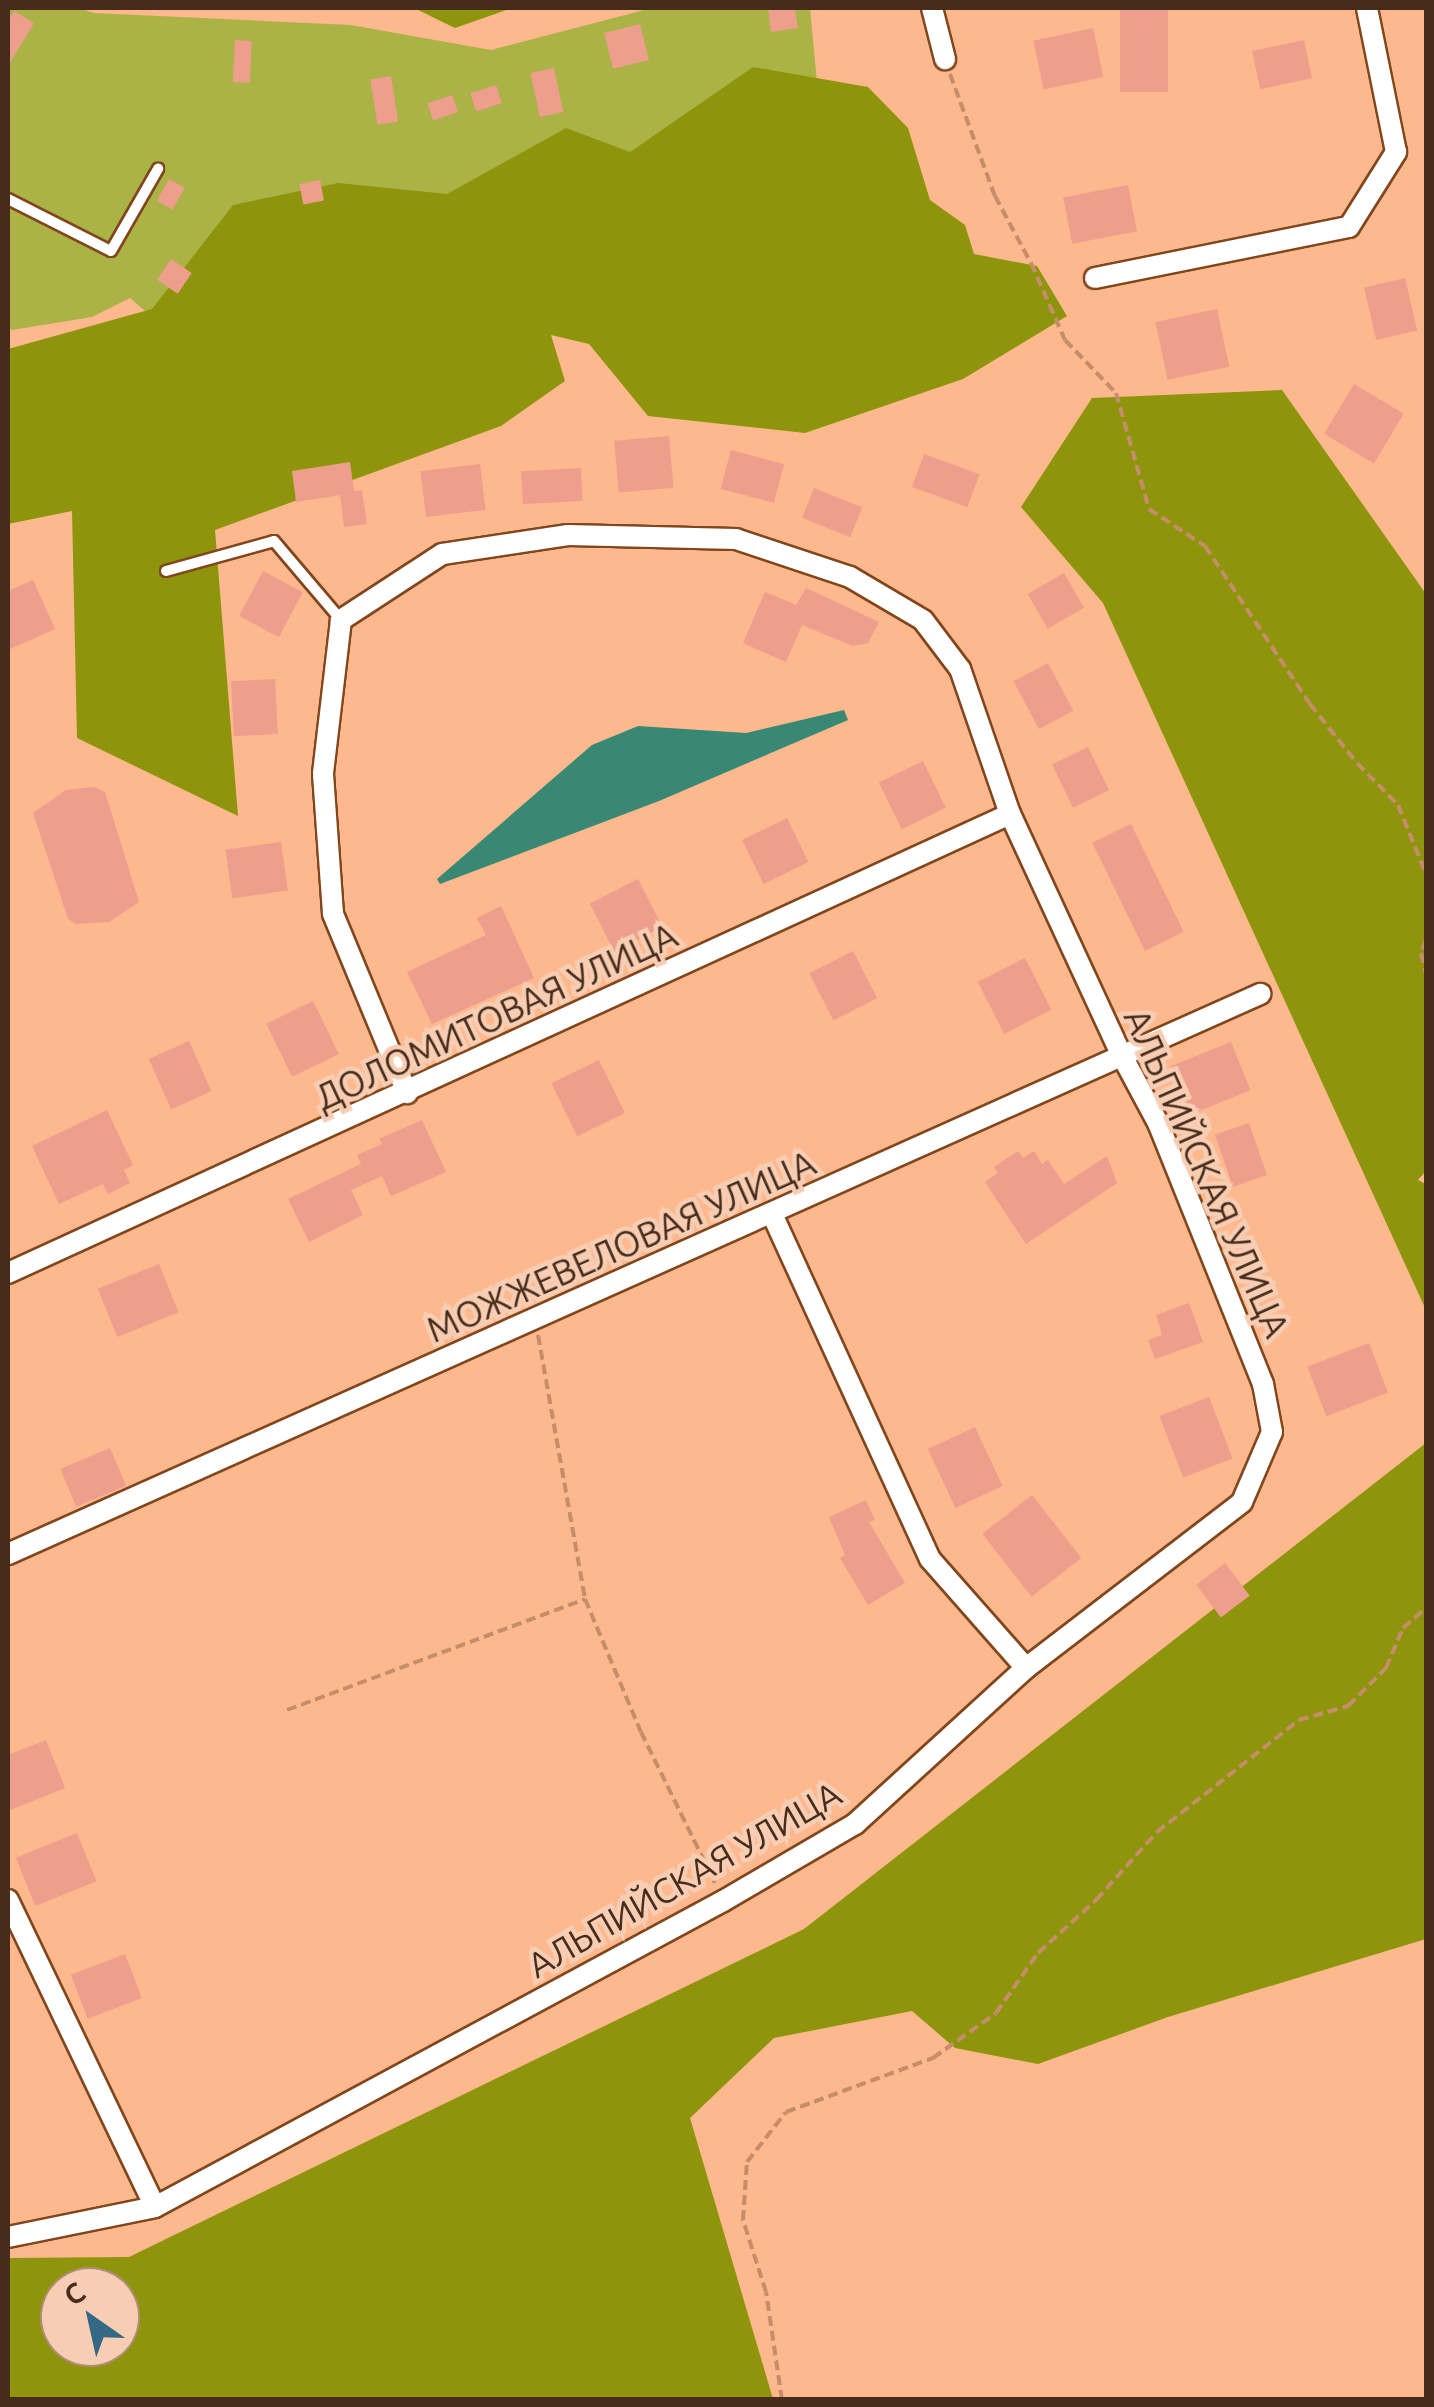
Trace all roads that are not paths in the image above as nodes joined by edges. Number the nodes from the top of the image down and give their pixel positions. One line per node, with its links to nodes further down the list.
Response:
1 (932, 8): 3 (street)
2 (1367, 8): 6 (street)
3 (946, 59)
4 (158, 169): 5 (lane)
5 (8, 199)
6 (1095, 278)
7 (166, 572): 8 (lane)
8 (341, 620): 9 (street, АЛЬПИЙСКАЯ УЛИЦА); 12 (street)
9 (1010, 814): 11 (street, АЛЬПИЙСКАЯ УЛИЦА); 12 (street, ДОЛОМИТОВАЯ УЛИЦА)
10 (1260, 994): 11 (street, МОЖЖЕВЕЛОВАЯ УЛИЦА)
11 (1121, 1054): 13 (street, МОЖЖЕВЕЛОВАЯ УЛИЦА); 16 (street, АЛЬПИЙСКАЯ УЛИЦА)
12 (407, 1093): 14 (street, ДОЛОМИТОВАЯ УЛИЦА)
13 (772, 1214): 15 (street, МОЖЖЕВЕЛОВАЯ УЛИЦА); 16 (street)
14 (8, 1273)
15 (8, 1554)
16 (1026, 1668): 18 (street, АЛЬПИЙСКАЯ УЛИЦА)
17 (8, 1900): 18 (street)
18 (156, 2207): 19 (street, АЛЬПИЙСКАЯ УЛИЦА)
19 (8, 2237)

